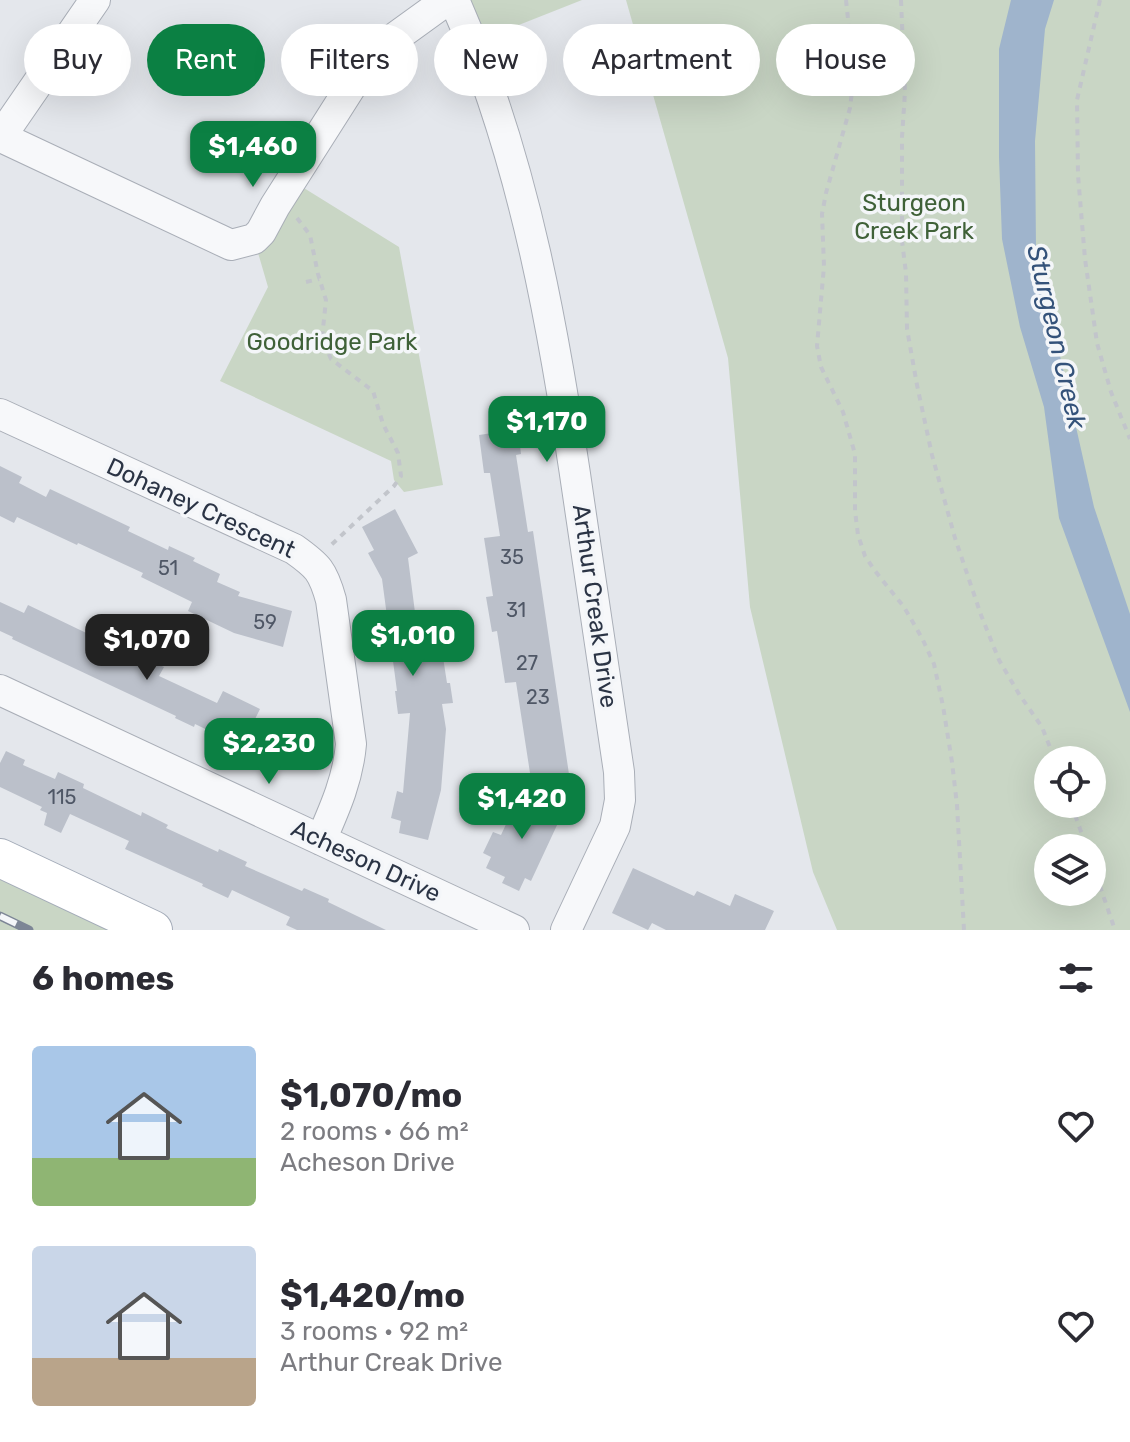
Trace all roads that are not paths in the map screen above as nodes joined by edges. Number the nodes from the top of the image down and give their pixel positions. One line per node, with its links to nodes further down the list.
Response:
1 (95, 0): 4 (street)
2 (447, 0): 4 (street)
3 (454, 0): 11 (street, Arthur Creak Drive)
4 (0, 138)
5 (0, 414): 7 (street, Dohaney Crescent)
6 (0, 690): 7 (street, Acheson Drive)
7 (321, 840): 10 (street, Acheson Drive)
8 (0, 858): 9 (main road)
9 (153, 930)
10 (514, 930)
11 (566, 930)

